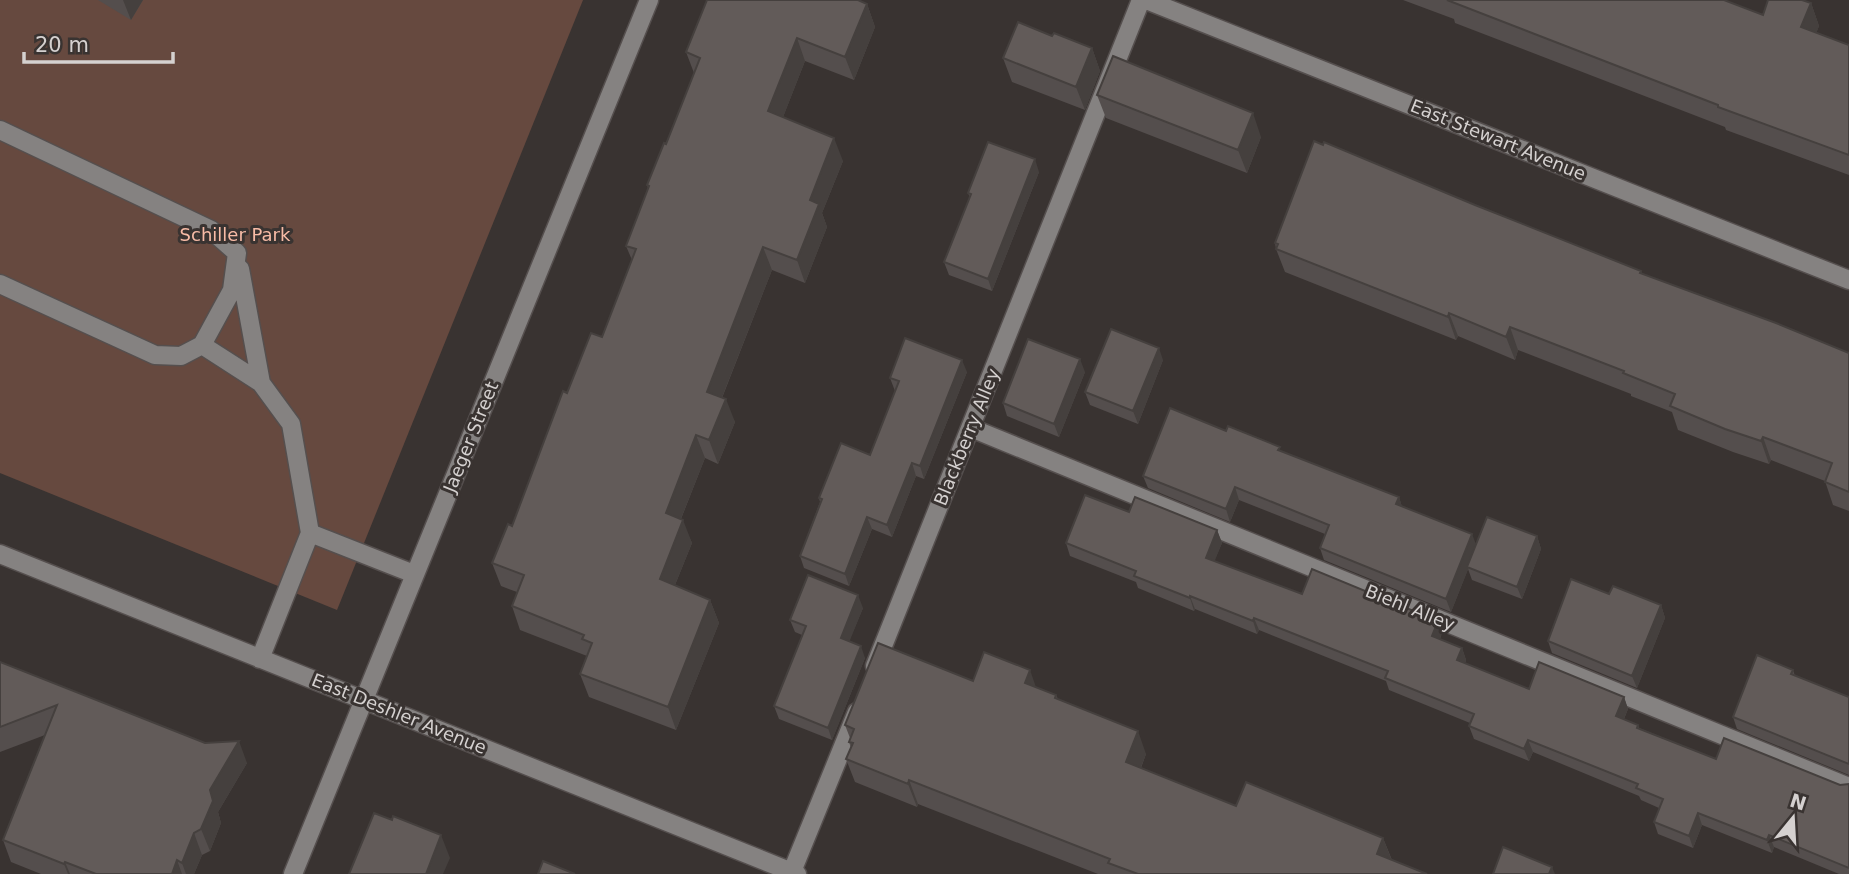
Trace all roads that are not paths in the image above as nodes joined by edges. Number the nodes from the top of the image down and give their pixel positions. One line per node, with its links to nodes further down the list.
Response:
1 (649, 0): 12 (street, Jaeger Street)
2 (1144, 0): 5 (street, East Stewart Avenue); 9 (street, Blackberry Alley)
3 (0, 130): 4 (street)
4 (237, 253): 7 (street); 8 (street)
5 (1849, 279)
6 (0, 284): 7 (street)
7 (202, 345): 8 (street)
8 (261, 383): 10 (street)
9 (971, 428): 15 (street, Biehl Alley); 16 (street, Blackberry Alley)
10 (310, 533): 12 (street); 13 (street)
11 (0, 554): 13 (street, East Deshler Avenue)
12 (414, 574): 14 (street, Jaeger Street)
13 (260, 659): 14 (street, East Deshler Avenue)
14 (362, 700): 16 (street, East Deshler Avenue); 17 (street, Jaeger Street)
15 (1849, 787)
16 (794, 873)
17 (293, 874)

